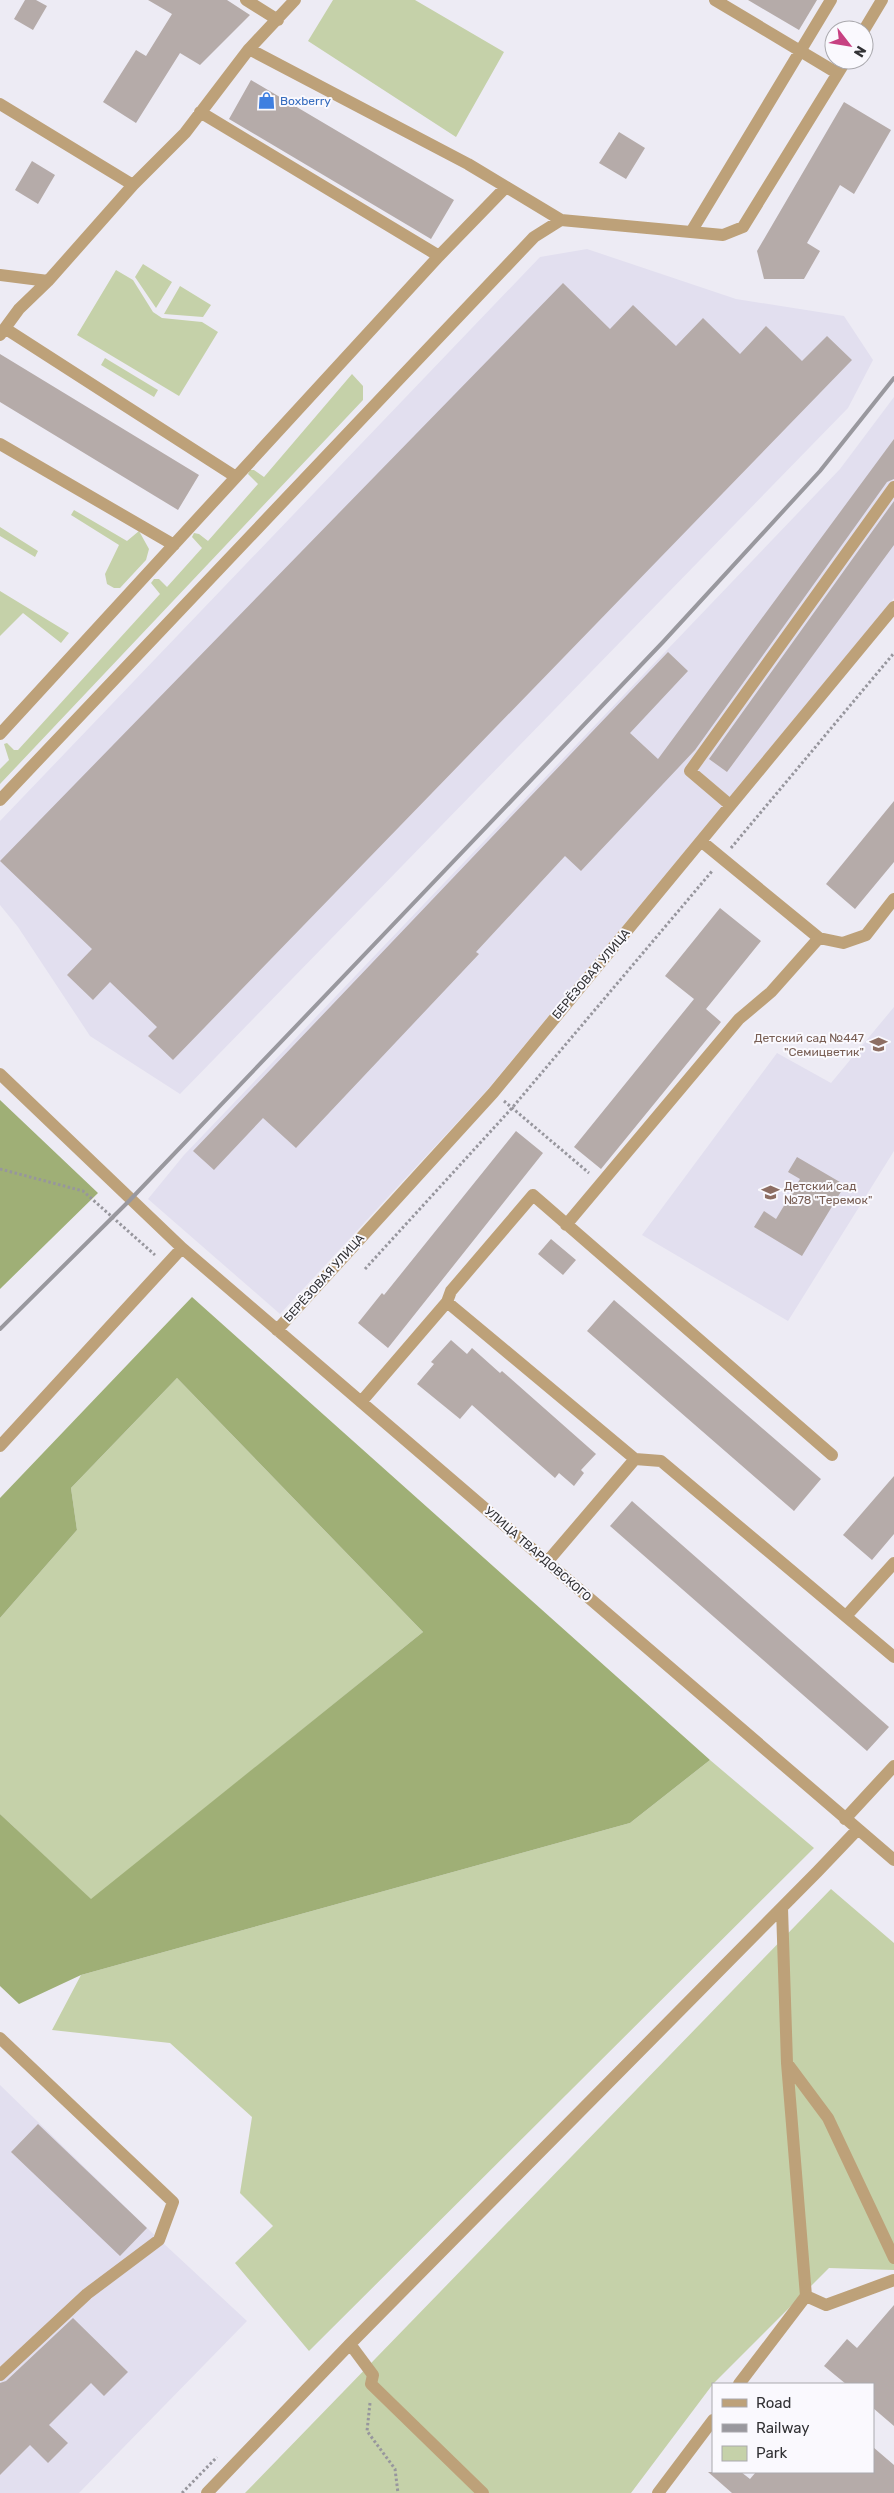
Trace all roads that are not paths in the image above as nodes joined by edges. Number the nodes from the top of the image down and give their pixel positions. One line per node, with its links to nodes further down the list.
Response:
1 (246, 0): 6 (street)
2 (295, 0): 6 (street)
3 (715, 0): 9 (street)
4 (831, 0): 9 (street)
5 (882, 0): 7 (street)
6 (278, 20): 8 (street)
7 (870, 20)
8 (249, 49): 13 (street); 15 (street)
9 (800, 51): 11 (street); 17 (street)
10 (840, 70): 11 (street)
11 (838, 73): 17 (street)
12 (0, 104): 14 (street)
13 (200, 112): 14 (street); 18 (street)
14 (133, 185): 20 (street)
15 (506, 187): 16 (street); 18 (street)
16 (561, 220): 17 (street); 28 (street)
17 (691, 232)
18 (439, 256): 23 (street)
19 (0, 275): 20 (street)
20 (48, 281): 21 (street)
21 (3, 332): 23 (street)
22 (0, 444): 25 (street)
23 (236, 477): 25 (street)
24 (894, 487): 29 (street)
25 (174, 545): 27 (street)
26 (894, 608): 29 (street, БЕРЁЗОВАЯ УЛИЦА)
27 (0, 734)
28 (0, 800)
29 (730, 806): 30 (street, БЕРЁЗОВАЯ УЛИЦА)
30 (701, 842): 32 (street); 37 (street, БЕРЁЗОВАЯ УЛИЦА)
31 (894, 899): 32 (street)
32 (819, 938): 34 (street)
33 (0, 1074): 35 (street, УЛИЦА ТВАРДОВСКОГО)
34 (566, 1225): 36 (street); 40 (street)
35 (182, 1248): 37 (street, УЛИЦА ТВАРДОВСКОГО); 39 (street)
36 (447, 1302): 38 (street); 41 (street)
37 (277, 1330): 38 (street, УЛИЦА ТВАРДОВСКОГО)
38 (361, 1402): 42 (street, УЛИЦА ТВАРДОВСКОГО)
39 (0, 1446)
40 (832, 1455)
41 (636, 1459): 42 (street); 44 (street)
42 (547, 1562): 47 (street, УЛИЦА ТВАРДОВСКОГО)
43 (894, 1563): 44 (street)
44 (847, 1615): 45 (street)
45 (894, 1657)
46 (894, 1766): 47 (street)
47 (846, 1819): 48 (street, УЛИЦА ТВАРДОВСКОГО)
48 (858, 1829): 49 (street, УЛИЦА ТВАРДОВСКОГО); 50 (street)
49 (894, 1860)
50 (782, 1908): 52 (street); 56 (street)
51 (0, 2038): 57 (street)
52 (787, 2064): 53 (street); 55 (street)
53 (894, 2258)
54 (894, 2280): 55 (street)
55 (806, 2296): 58 (street)
56 (350, 2344): 60 (street); 61 (street)
57 (0, 2375)
58 (741, 2383)
59 (712, 2421): 62 (street)
60 (207, 2493)
61 (483, 2493)
62 (658, 2493)

